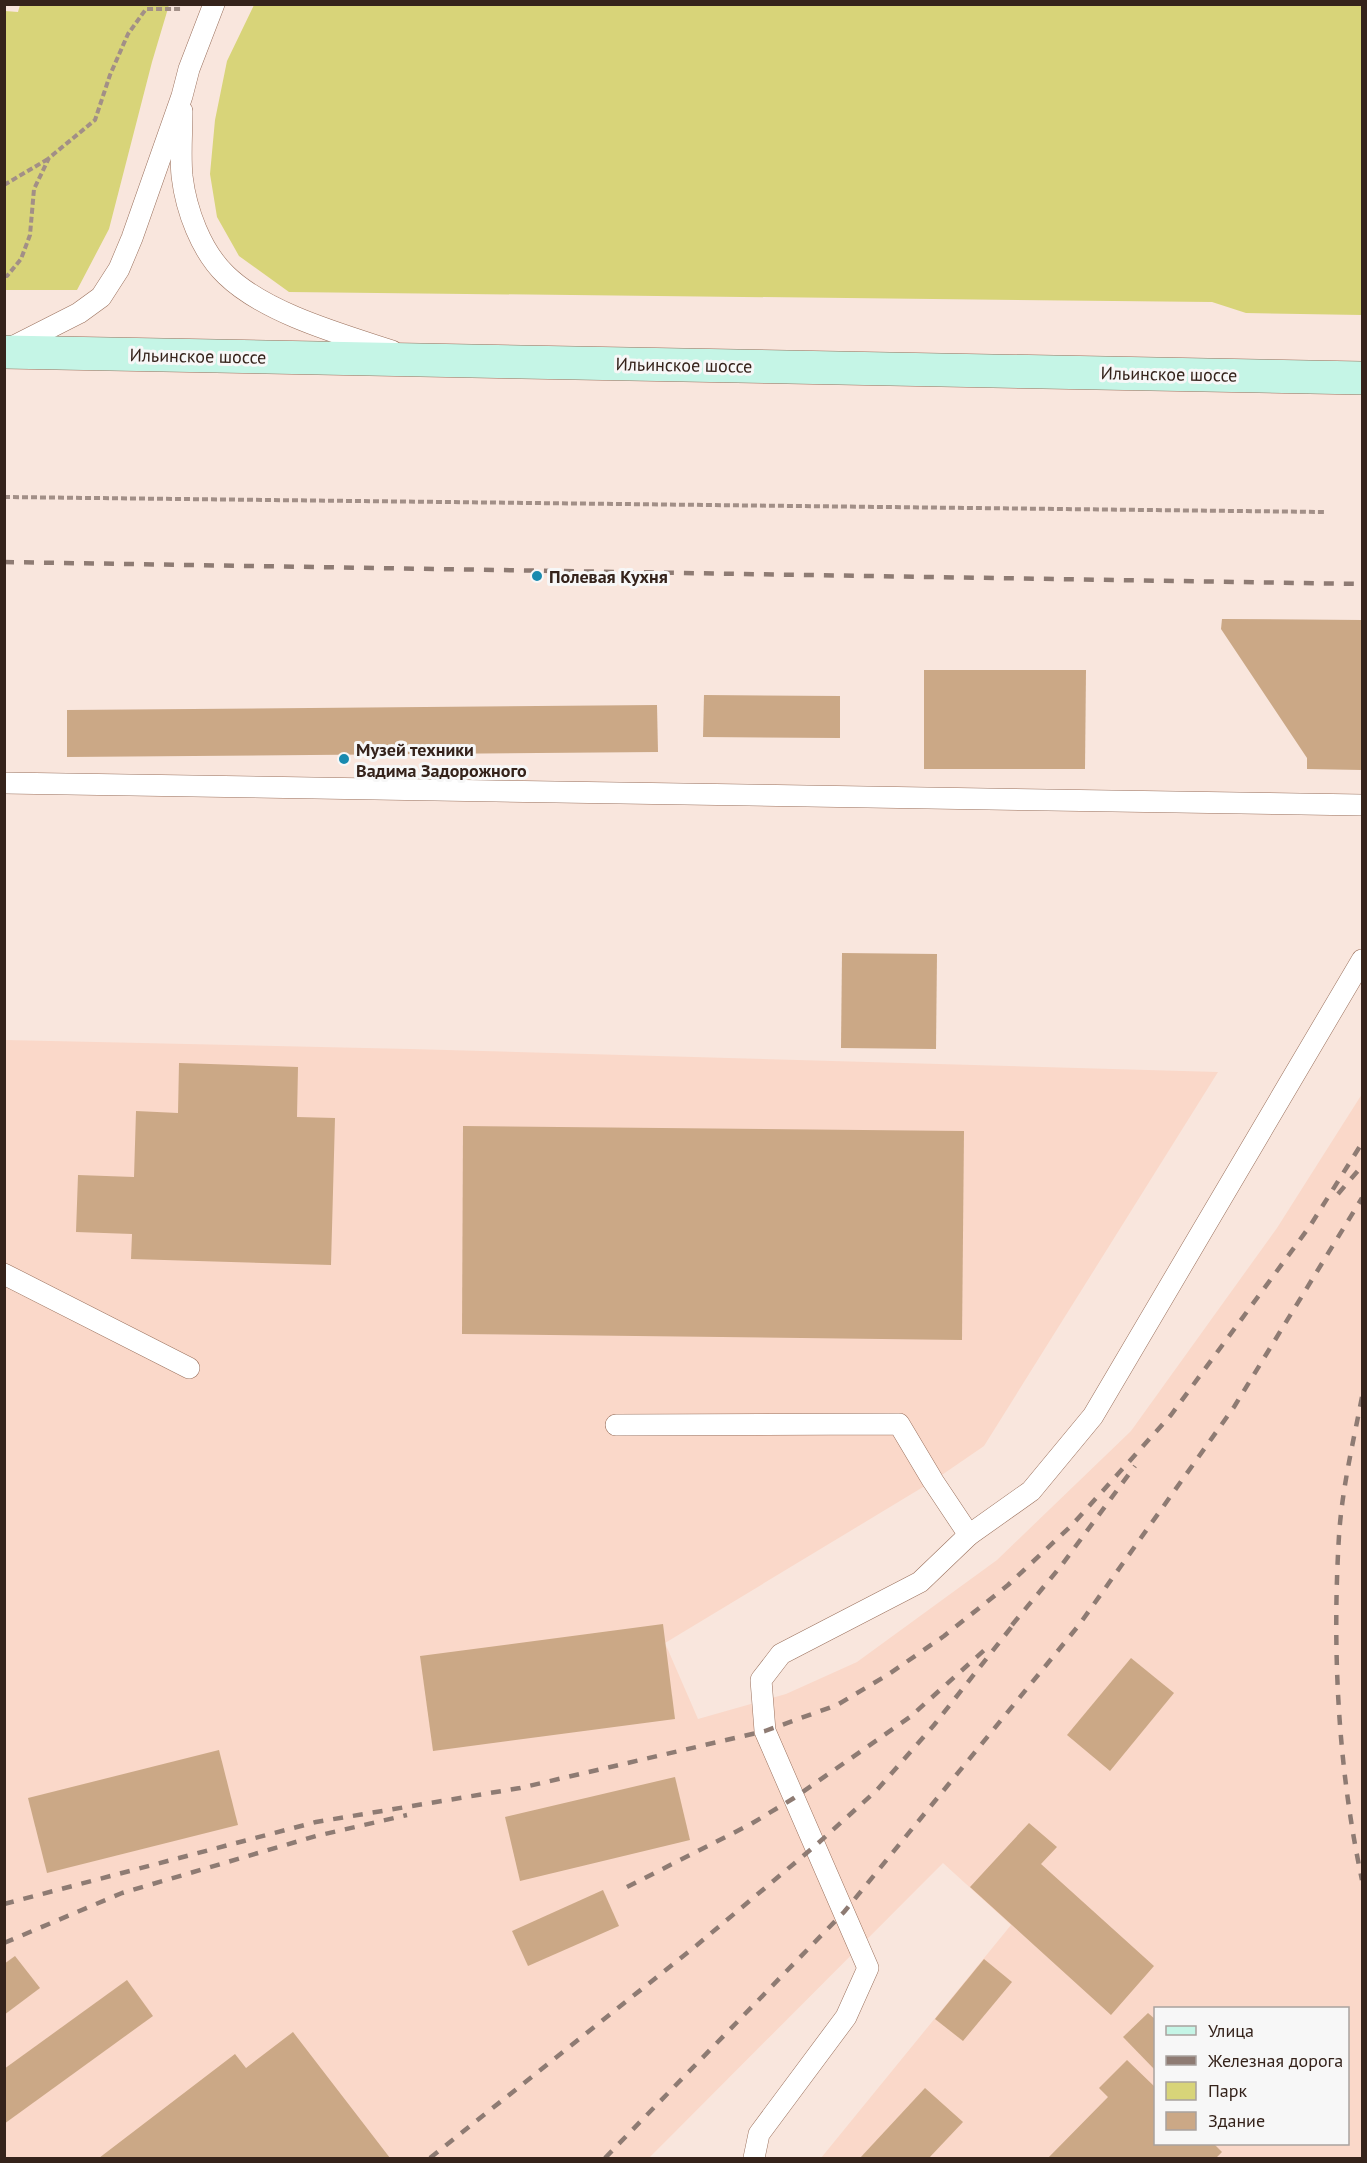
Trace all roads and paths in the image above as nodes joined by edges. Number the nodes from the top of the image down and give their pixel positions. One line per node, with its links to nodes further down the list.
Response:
1 (211, 9): 2 (lane); 3 (path)
2 (182, 96): 6 (lane); 7 (lane)
3 (49, 158): 4 (path); 5 (path)
4 (4, 185)
5 (4, 276)
6 (4, 351): 7 (main road, Ильинское шоссе)
7 (417, 360): 8 (main road, Ильинское шоссе)
8 (1362, 378)
9 (4, 497): 10 (path)
10 (1325, 512)
11 (4, 783): 12 (lane)
12 (1362, 805)
13 (1362, 960): 17 (lane)
14 (4, 1274): 15 (lane)
15 (189, 1368)
16 (616, 1425): 17 (lane)
17 (969, 1535): 18 (lane)
18 (754, 2158)

